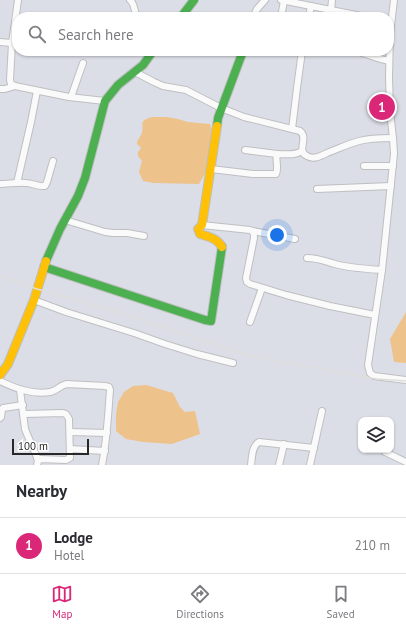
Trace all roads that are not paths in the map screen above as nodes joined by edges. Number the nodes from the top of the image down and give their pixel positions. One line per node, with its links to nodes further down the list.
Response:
1 (18, 0): 9 (street)
2 (130, 0): 10 (street)
3 (194, 0): 11 (street)
4 (265, 0): 12 (street)
5 (282, 0): 8 (street); 13 (street)
6 (332, 0): 16 (street)
7 (394, 0): 17 (street)
8 (311, 6): 14 (street); 15 (street)
9 (16, 12)
10 (135, 12)
11 (185, 12)
12 (256, 12)
13 (281, 12)
14 (310, 12)
15 (332, 12)
16 (335, 12)
17 (392, 12)
18 (0, 42): 19 (street)
19 (12, 43): 28 (street)
20 (149, 56): 27 (street)
21 (241, 56): 33 (street)
22 (301, 56): 34 (street)
23 (372, 56): 25 (street)
24 (389, 56): 25 (street)
25 (389, 61): 35 (street)
26 (83, 63): 31 (street)
27 (135, 72): 32 (street); 33 (street)
28 (15, 86): 29 (street); 30 (street)
29 (0, 89)
30 (37, 91): 31 (street); 43 (street)
31 (71, 97): 32 (street)
32 (105, 102): 47 (street)
33 (221, 108): 34 (street); 42 (street)
34 (292, 130): 37 (street)
35 (394, 138): 37 (street); 41 (street)
36 (245, 150): 38 (street)
37 (302, 151): 38 (street)
38 (277, 154): 42 (street)
39 (53, 161): 43 (street)
40 (364, 166): 41 (street)
41 (393, 166): 45 (street)
42 (211, 169): 48 (street)
43 (17, 183): 44 (street)
44 (0, 184)
45 (391, 186): 46 (street); 54 (street)
46 (316, 189)
47 (65, 220): 50 (street); 53 (street)
48 (202, 225): 49 (street); 53 (street)
49 (253, 231): 51 (street); 55 (street)
50 (144, 236)
51 (295, 239)
52 (307, 258): 54 (street)
53 (44, 267): 56 (street)
54 (382, 270): 57 (street)
55 (262, 288): 57 (street); 58 (street)
56 (34, 300): 59 (street); 60 (street)
57 (375, 315): 61 (street)
58 (250, 322)
59 (233, 363)
60 (0, 375)
61 (406, 380)
62 (0, 381): 63 (street)
63 (20, 390): 64 (street); 69 (street)
64 (22, 405): 66 (street); 67 (street)
65 (322, 411): 71 (street)
66 (24, 414): 68 (street); 76 (street)
67 (0, 418)
68 (70, 432): 69 (street); 72 (street)
69 (106, 433): 73 (street)
70 (284, 444): 71 (street); 78 (street); 79 (street)
71 (314, 448): 80 (street)
72 (70, 449): 73 (street); 76 (street)
73 (105, 451): 77 (street)
74 (387, 453): 75 (street)
75 (406, 462)
76 (38, 463)
77 (102, 465)
78 (251, 465)
79 (279, 465)
80 (310, 465)

